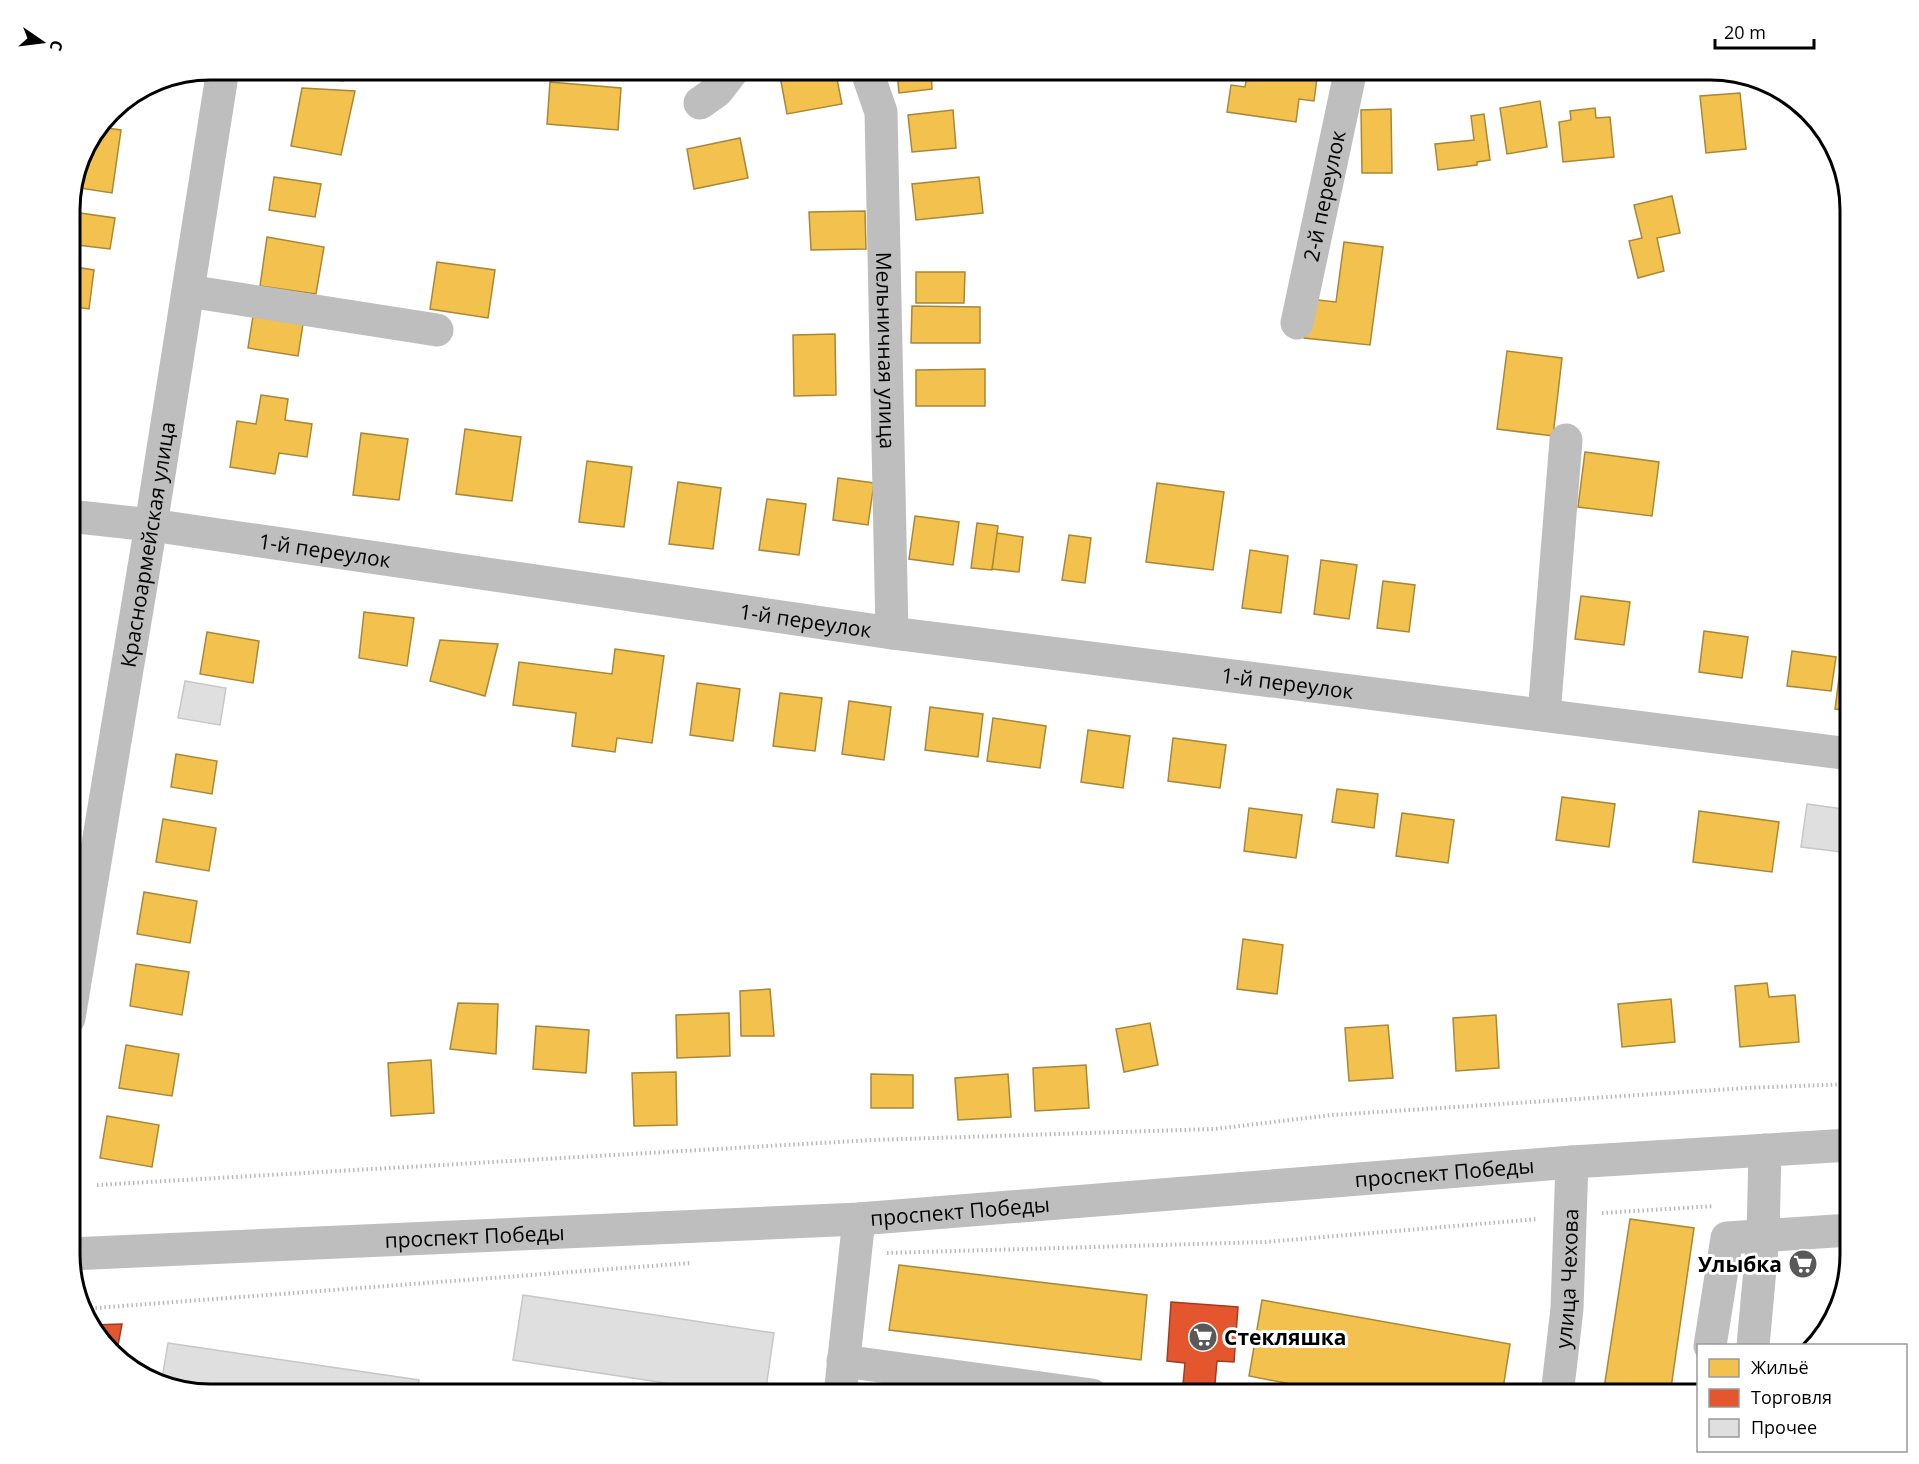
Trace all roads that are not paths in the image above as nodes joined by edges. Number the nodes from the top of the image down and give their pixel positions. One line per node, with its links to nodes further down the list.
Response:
1 (221, 80): 6 (street, Красноармейская улица)
2 (726, 80): 5 (street)
3 (870, 80): 12 (street, Мельничная улица)
4 (1349, 80): 7 (street, 2-й переулок)
5 (700, 103)
6 (188, 291): 8 (street); 11 (street, Красноармейская улица)
7 (1297, 322)
8 (437, 330)
9 (1566, 440): 13 (street)
10 (80, 517): 11 (street, 1-й переулок)
11 (151, 525): 12 (street, 1-й переулок); 15 (street, Красноармейская улица)
12 (892, 633): 13 (street, 1-й переулок)
13 (1544, 715): 14 (street, 1-й переулок)
14 (1840, 753)
15 (80, 952)
16 (1840, 1146): 17 (street, проспект Победы)
17 (1765, 1150): 18 (street, проспект Победы); 21 (street)
18 (1572, 1162): 19 (street, проспект Победы); 28 (street, улица Чехова)
19 (859, 1219): 22 (street, проспект Победы); 25 (street)
20 (1840, 1231): 21 (street)
21 (1764, 1236): 23 (street); 24 (street)
22 (80, 1254)
23 (1710, 1344)
24 (1753, 1344)
25 (843, 1361): 26 (street); 27 (street)
26 (841, 1384)
27 (988, 1384)
28 (1558, 1384)

